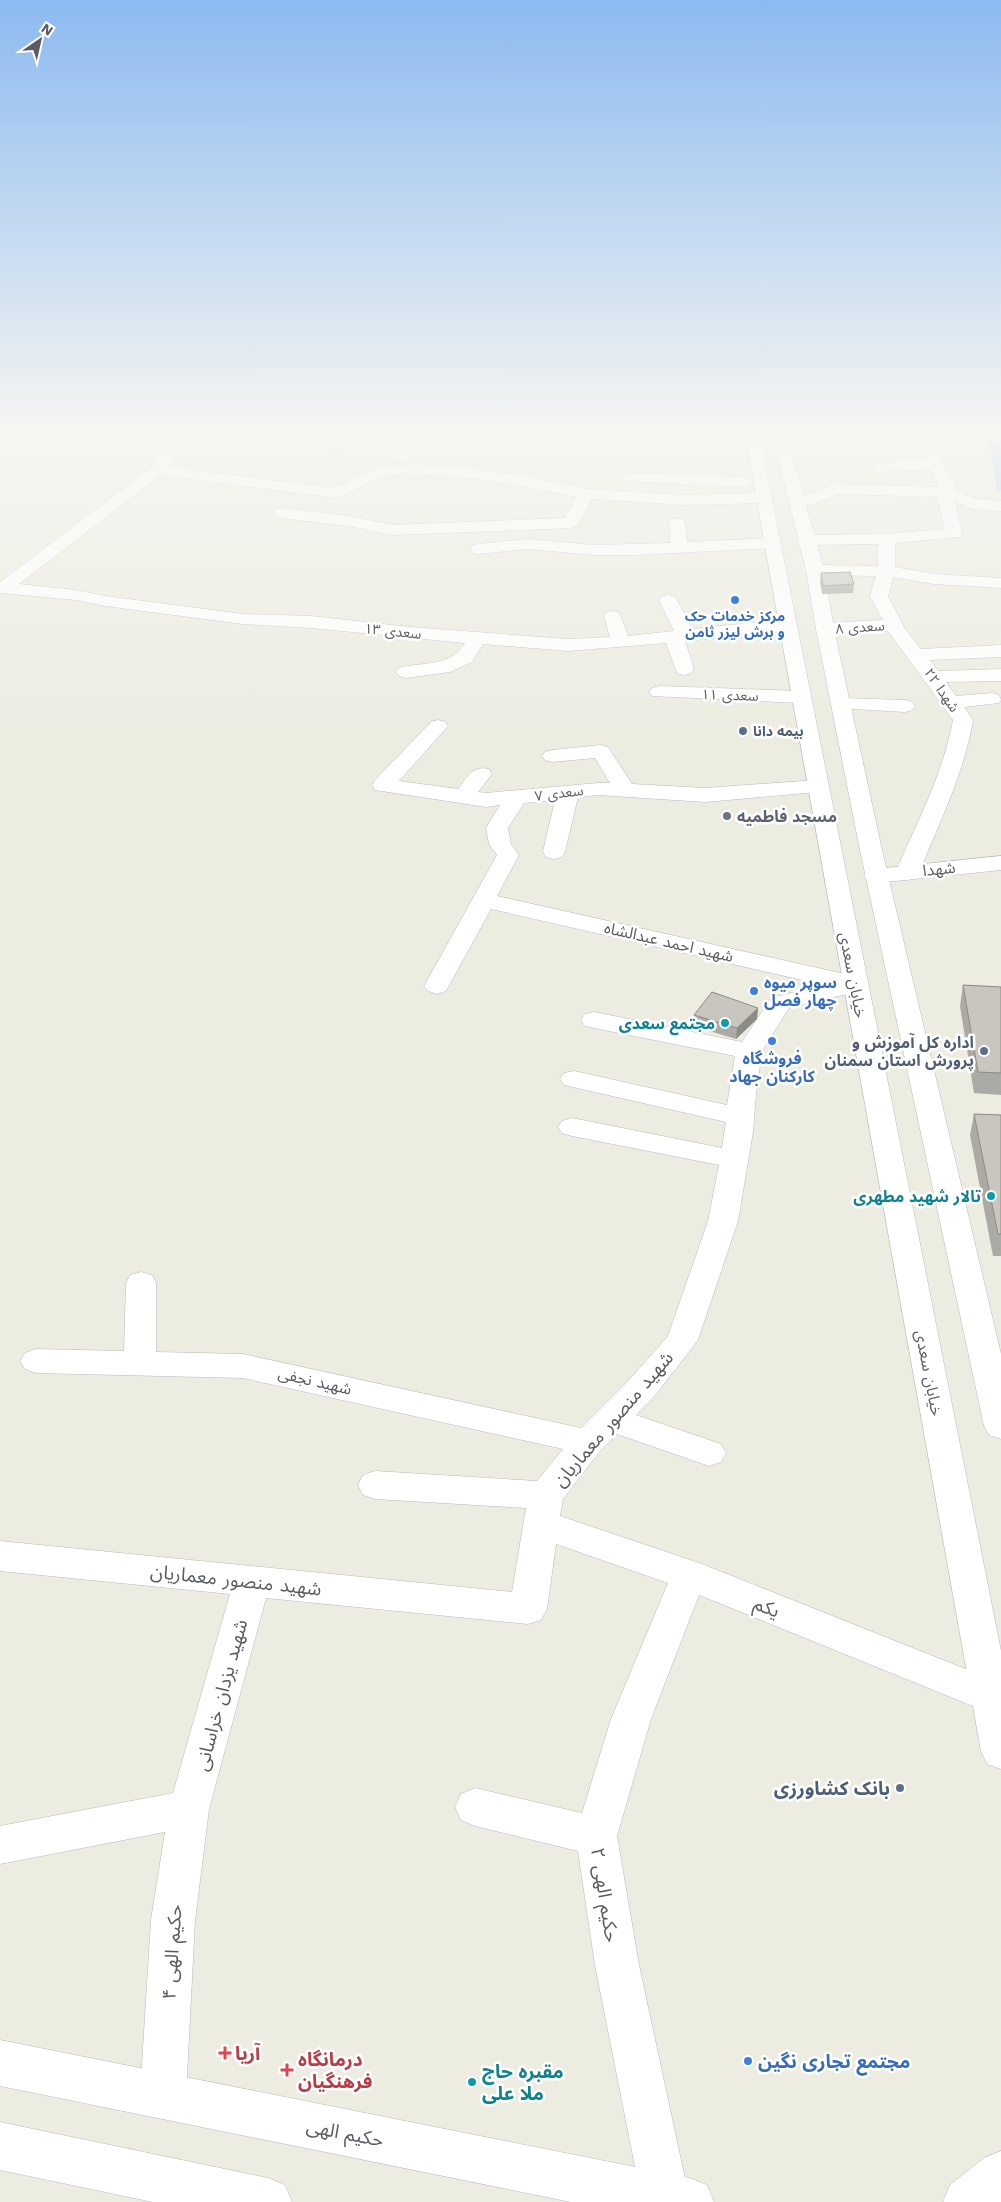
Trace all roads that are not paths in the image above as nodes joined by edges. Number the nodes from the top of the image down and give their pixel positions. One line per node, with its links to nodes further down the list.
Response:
1 (69, 537): 18 (street)
2 (554, 537): 11 (street)
3 (628, 537): 14 (street)
4 (678, 537): 12 (street)
5 (770, 537): 10 (street, خیابان سعدی)
6 (806, 537): 9 (street)
7 (912, 537): 8 (street)
8 (887, 539): 9 (street); 15 (street, شهدا ۲۲)
9 (807, 540): 17 (street)
10 (772, 543): 12 (street); 19 (street, خیابان سعدی)
11 (561, 546): 13 (street); 14 (street)
12 (679, 547): 14 (street)
13 (479, 549)
14 (635, 550)
15 (886, 571): 16 (street); 17 (street); 23 (street, شهدا ۲۲)
16 (1001, 583)
17 (818, 584): 19 (street); 24 (street)
18 (1, 588): 26 (street, سعدی ۱۳)
19 (781, 591): 22 (street, خیابان سعدی)
20 (668, 600): 25 (street)
21 (613, 616): 27 (street)
22 (788, 625): 25 (street, سعدی ۱۳); 35 (street, خیابان سعدی)
23 (894, 625): 24 (street, سعدی ۸); 29 (street, شهدا ۲۲)
24 (825, 629): 38 (street)
25 (680, 637): 27 (street, سعدی ۱۳); 30 (street)
26 (478, 638): 27 (street, سعدی ۱۳); 31 (street)
27 (621, 642)
28 (1001, 651): 29 (street)
29 (916, 655): 33 (street, شهدا ۲۲)
30 (684, 668)
31 (406, 672)
32 (1001, 675): 33 (street)
33 (933, 677): 37 (street, شهدا ۲۲)
34 (659, 692): 35 (street, سعدی ۱۱)
35 (801, 697): 43 (street, خیابان سعدی)
36 (992, 699): 37 (street)
37 (951, 702): 50 (street, شهدا ۲۲)
38 (842, 704): 39 (street); 51 (street)
39 (904, 706)
40 (438, 726): 46 (street, سعدی ۷)
41 (552, 756): 44 (street)
42 (481, 774): 46 (street)
43 (818, 786): 44 (street, سعدی ۷); 53 (street, خیابان سعدی)
44 (625, 791): 45 (street, سعدی ۷)
45 (568, 792): 47 (street, سعدی ۷); 48 (street)
46 (463, 797): 47 (street, سعدی ۷)
47 (515, 798): 52 (street)
48 (554, 852)
49 (1001, 863): 50 (street, شهدا)
50 (907, 873): 51 (street, شهدا)
51 (876, 876): 65 (street)
52 (483, 900): 53 (street, شهید احمد عبدالشاه); 54 (street)
53 (855, 985): 56 (street, شهید منصور معماریان); 73 (street, خیابان سعدی)
54 (437, 986)
55 (594, 1020): 56 (street)
56 (749, 1051): 58 (street, شهید منصور معماریان)
57 (574, 1079): 58 (street)
58 (740, 1117): 60 (street, شهید منصور معماریان)
59 (572, 1127): 60 (street)
60 (734, 1159): 64 (street, شهید منصور معماریان)
61 (142, 1283): 63 (street)
62 (36, 1361): 63 (street, شهید نجفی)
63 (140, 1363): 66 (street, شهید نجفی)
64 (612, 1419): 66 (street, شهید منصور معماریان); 67 (street)
65 (1001, 1426)
66 (588, 1442): 69 (street, شهید منصور معماریان)
67 (709, 1453)
68 (375, 1485): 69 (street, یکم)
69 (544, 1509): 71 (street, یکم); 72 (street, شهید منصور معماریان)
70 (0, 1556): 72 (street, شهید منصور معماریان)
71 (689, 1575): 73 (street, یکم); 77 (street, حکیم الهی ۲)
72 (252, 1582): 76 (street, شهید یزدان خراسانی)
73 (990, 1696): 74 (street, خیابان سعدی)
74 (1001, 1751)
75 (475, 1807): 77 (street)
76 (189, 1809): 78 (street); 80 (street, حکیم الهی ۴)
77 (596, 1836): 83 (street, حکیم الهی ۲)
78 (0, 1845)
79 (0, 2063): 80 (street, حکیم الهی)
80 (163, 2096): 83 (street, حکیم الهی)
81 (0, 2146): 84 (street)
82 (1001, 2175): 85 (street)
83 (678, 2200)
84 (268, 2202)
85 (968, 2202)

